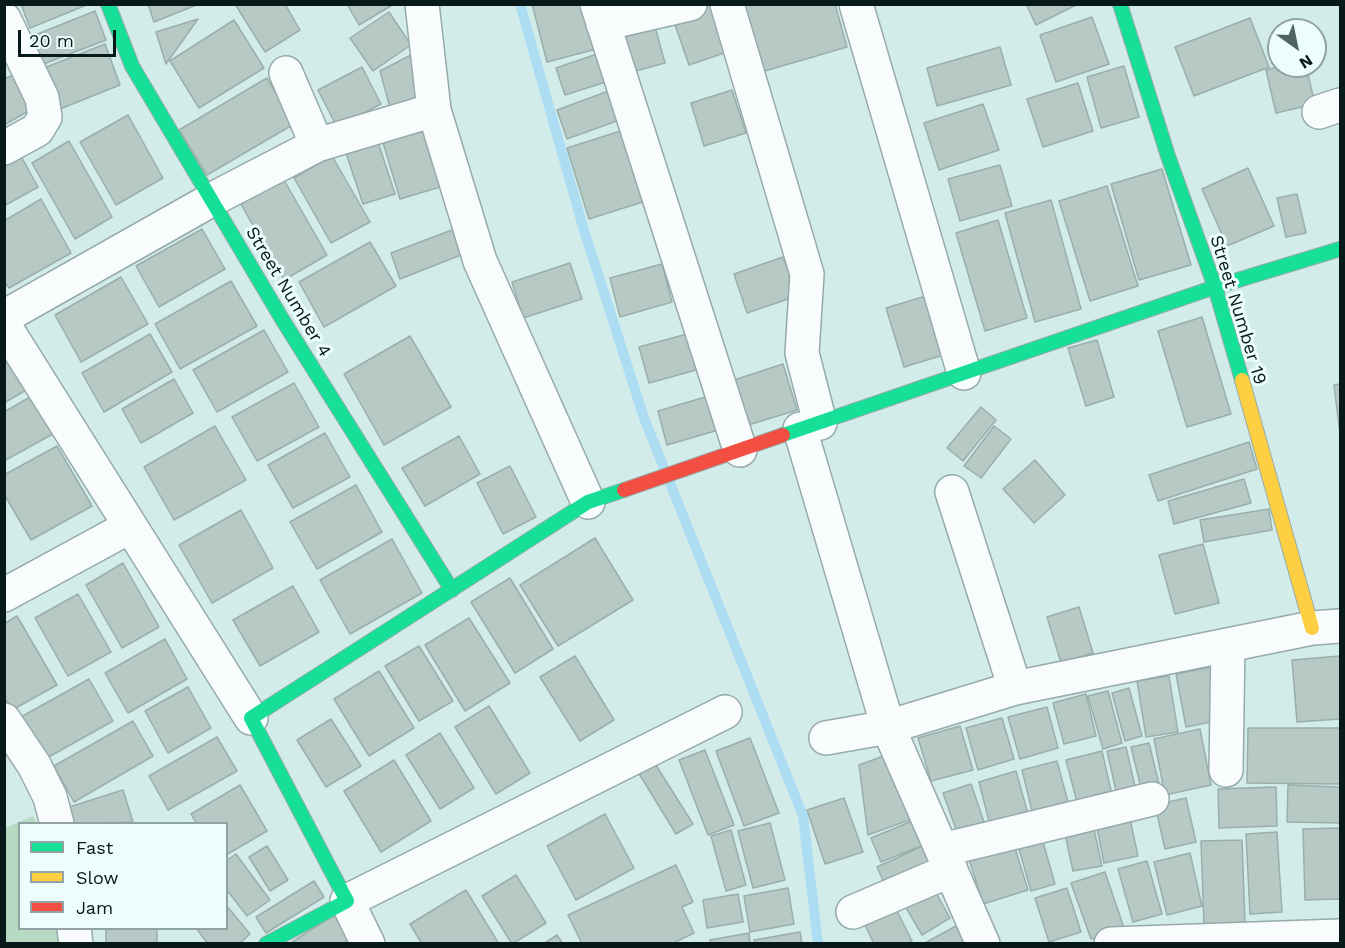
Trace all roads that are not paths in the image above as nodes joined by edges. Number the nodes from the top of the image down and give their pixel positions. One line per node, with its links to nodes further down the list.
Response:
1 (108, 4): 13 (street, Street Number 4)
2 (422, 4): 10 (street)
3 (690, 4): 7 (street)
4 (727, 4): 19 (street)
5 (856, 4): 18 (street)
6 (1120, 4): 15 (street, Street Number 19)
7 (600, 14): 20 (street)
8 (4, 19): 12 (street)
9 (286, 74): 11 (street)
10 (435, 110): 11 (street); 22 (street)
11 (316, 145): 13 (street)
12 (4, 148)
13 (211, 200): 16 (street); 24 (street, Street Number 4)
14 (1341, 249): 15 (street)
15 (1215, 287): 18 (street); 26 (street, Street Number 19)
16 (4, 317)
17 (4, 325): 23 (street)
18 (964, 373): 19 (street)
19 (810, 426): 20 (street); 32 (street)
20 (740, 450): 22 (street)
21 (952, 492): 28 (street)
22 (588, 502): 24 (street)
23 (129, 527): 25 (street); 30 (street)
24 (452, 590): 30 (street)
25 (4, 595)
26 (1326, 627): 27 (street)
27 (1228, 645): 28 (street); 34 (street)
28 (1015, 688): 32 (street)
29 (725, 712): 38 (street)
30 (251, 718): 38 (street)
31 (4, 720): 36 (street)
32 (888, 727): 33 (street); 37 (street)
33 (826, 738)
34 (1226, 770)
35 (1152, 799): 37 (street)
36 (56, 822)
37 (946, 860): 39 (street); 43 (street)
38 (347, 901): 41 (street); 42 (street)
39 (853, 912)
40 (1341, 936): 44 (street)
41 (266, 944)
42 (368, 944)
43 (983, 944)
44 (1111, 944)

